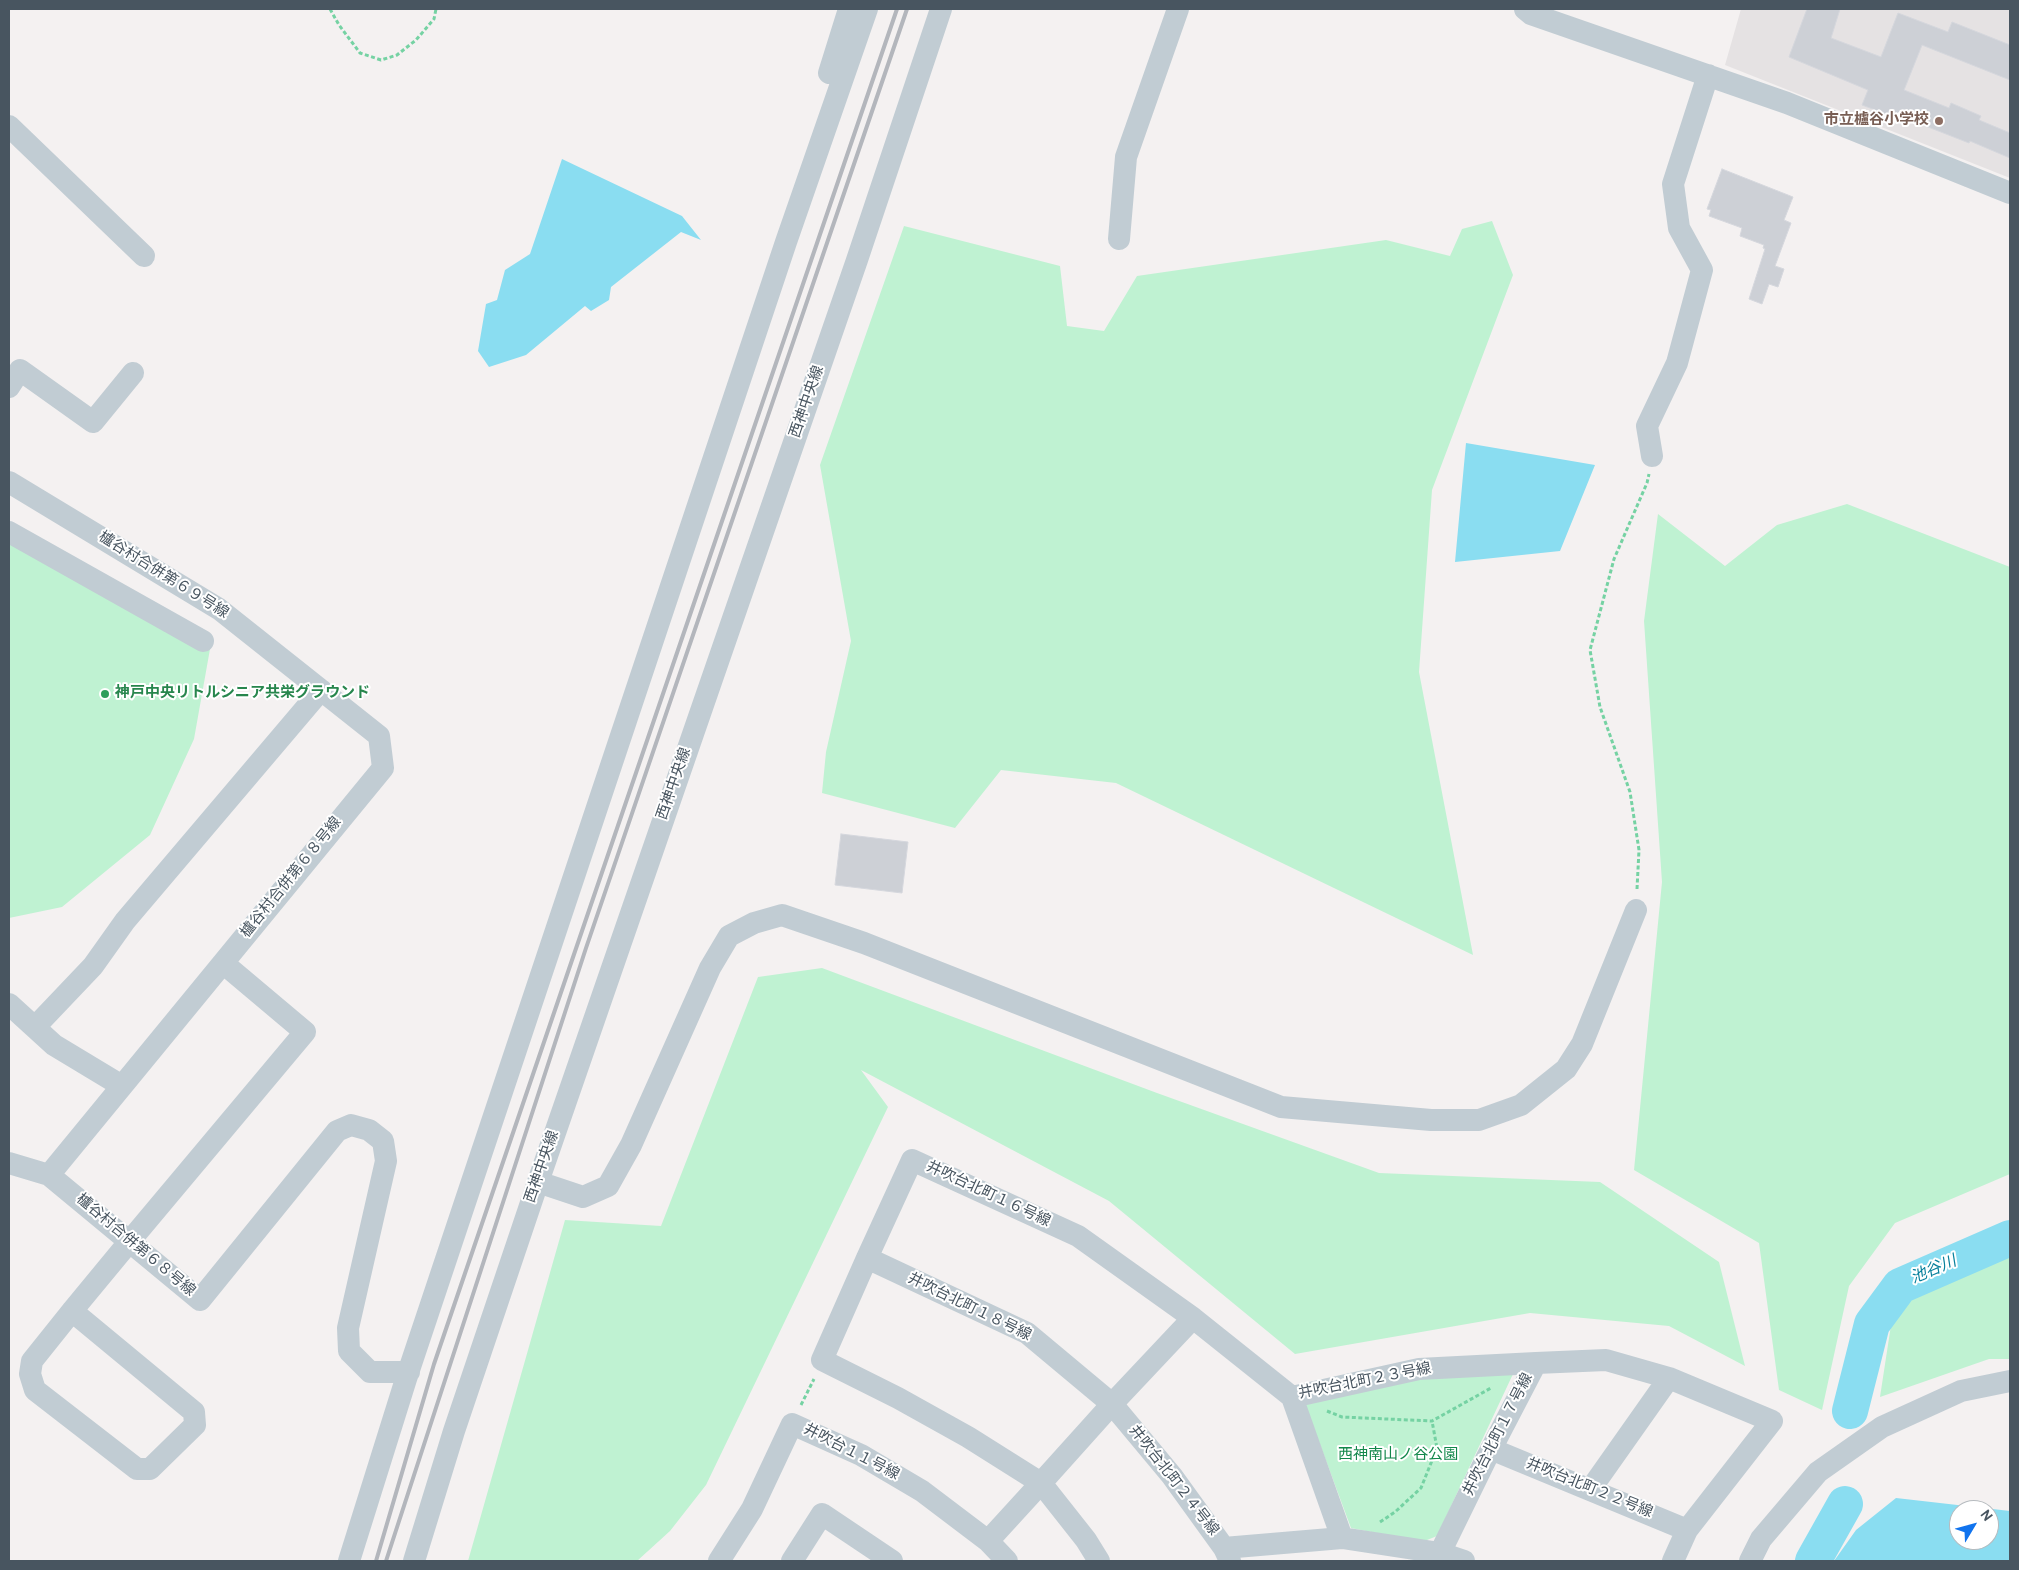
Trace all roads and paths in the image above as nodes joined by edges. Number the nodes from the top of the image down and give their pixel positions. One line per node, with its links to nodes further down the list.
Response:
1 (330, 9): 2 (path)
2 (436, 9)
3 (849, 9): 16 (street)
4 (867, 9): 16 (street)
5 (941, 9): 18 (street, 西神中央線)
6 (956, 9): 18 (street)
7 (1178, 9): 12 (street)
8 (1525, 9): 9 (street)
9 (1708, 75): 11 (street); 17 (street)
10 (9, 126): 13 (street)
11 (2010, 193)
12 (1119, 239)
13 (144, 256)
14 (133, 373): 15 (street)
15 (9, 387)
16 (718, 446): 38 (street)
17 (1652, 456): 24 (path)
18 (786, 466): 31 (street, 西神中央線)
19 (9, 482): 21 (street, 櫨谷村合併第６９号線)
20 (9, 532): 21 (street)
21 (223, 612): 22 (street, 櫨谷村合併第６９号線)
22 (321, 690): 23 (street, 櫨谷村合併第６９号線); 27 (street)
23 (383, 768): 25 (street, 櫨谷村合併第６８号線)
24 (1636, 910): 31 (street)
25 (223, 963): 28 (street, 櫨谷村合併第６８号線); 32 (street)
26 (9, 1004): 27 (street)
27 (35, 1027): 28 (street)
28 (122, 1086): 30 (street, 櫨谷村合併第６８号線)
29 (9, 1162): 30 (street)
30 (49, 1175): 32 (street, 櫨谷村合併第６８号線)
31 (538, 1182): 57 (street, 西神中央線)
32 (129, 1242): 34 (street); 38 (street, 櫨谷村合併第６８号線)
33 (867, 1258): 35 (street, 井吹台北町１６号線); 36 (street, 井吹台北町１６号線); 43 (street, 井吹台北町１８号線)
34 (72, 1311): 34 (street)
35 (1193, 1318): 42 (street, 井吹台北町２３号線); 43 (street)
36 (822, 1360): 46 (path); 48 (street)
37 (1536, 1363): 39 (street, 井吹台北町１７号線); 42 (street, 井吹台北町２３号線); 47 (street, 井吹台北町１７号線)
38 (409, 1372): 56 (street)
39 (1669, 1378): 49 (street); 51 (street, 井吹台北町１７号線)
40 (2010, 1381): 65 (street)
41 (1492, 1387): 45 (path)
42 (1292, 1397): 52 (street)
43 (1112, 1404): 48 (street); 54 (street, 井吹台北町２４号線)
44 (1325, 1410): 45 (path)
45 (1432, 1421): 50 (path)
46 (792, 1424): 53 (street, 井吹台１１号線); 58 (street, 井吹台１１号線)
47 (1491, 1449): 49 (street, 井吹台北町２２号線); 55 (street, 井吹台北町１７号線)
48 (1041, 1482): 53 (street); 62 (street)
49 (1590, 1490): 51 (street, 井吹台北町２２号線)
50 (1379, 1523)
51 (1687, 1530): 64 (street, 井吹台北町１７号線)
52 (1342, 1538): 54 (street); 55 (street)
53 (988, 1540): 61 (street, 井吹台１１号線)
54 (1227, 1554)
55 (1439, 1557): 63 (street)
56 (349, 1561)
57 (414, 1561)
58 (718, 1561)
59 (792, 1561): 60 (street)
60 (892, 1561)
61 (1007, 1561)
62 (1099, 1561)
63 (1464, 1561)
64 (1673, 1561)
65 (1750, 1561)

